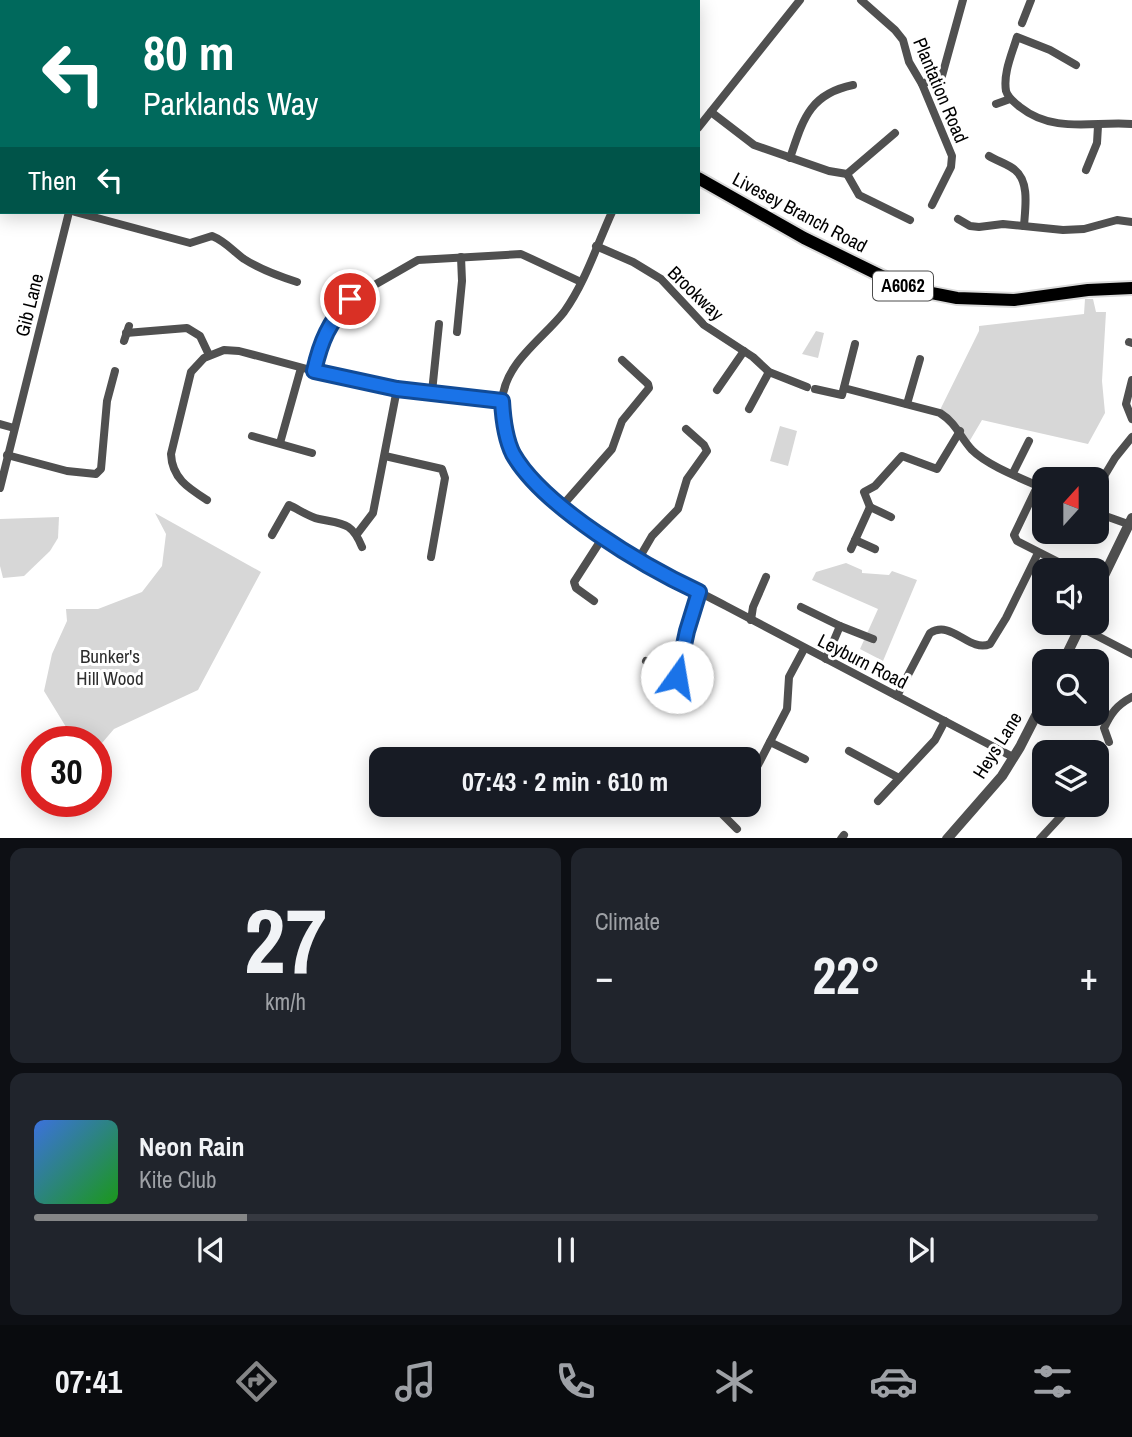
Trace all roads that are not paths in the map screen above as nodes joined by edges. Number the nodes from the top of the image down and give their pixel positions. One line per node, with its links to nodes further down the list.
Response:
1 (800, 0): 11 (street)
2 (861, 0): 7 (street, Plantation Road)
3 (962, 0): 7 (street)
4 (1031, 0): 5 (street)
5 (1019, 30): 6 (street); 9 (street)
6 (1076, 65)
7 (922, 84): 21 (street, Plantation Road)
8 (853, 85): 17 (street)
9 (1010, 99): 10 (street); 14 (street)
10 (996, 104)
11 (711, 112): 12 (street); 17 (street)
12 (700, 124)
13 (1132, 124): 14 (street)
14 (1098, 126): 18 (street)
15 (895, 133): 19 (street)
16 (989, 156): 28 (street)
17 (790, 158): 19 (street)
18 (1086, 170)
19 (847, 174): 26 (street)
20 (700, 179): 33 (main road, Livesey Branch Road / A6062)
21 (932, 205)
22 (68, 214): 59 (street, Gib Lane)
23 (82, 214): 31 (street)
24 (611, 214): 29 (street)
25 (958, 219): 28 (street)
26 (910, 220)
27 (1132, 222): 28 (street)
28 (1024, 226)
29 (596, 246): 32 (street); 38 (street, Brookway)
30 (461, 257): 32 (street); 35 (street); 44 (street)
31 (297, 282)
32 (581, 282): 53 (street)
33 (1132, 288)
34 (439, 324): 51 (street)
35 (457, 332)
36 (126, 334): 39 (street)
37 (855, 344): 48 (street)
38 (744, 351): 45 (street, Brookway); 50 (street)
39 (209, 355): 42 (street); 73 (street)
40 (920, 359): 55 (street)
41 (622, 360): 75 (street)
42 (300, 368): 44 (street); 65 (street)
43 (115, 371): 67 (street)
44 (314, 371): 49 (street)
45 (769, 372): 47 (street, Brookway); 56 (street)
46 (1132, 380): 57 (street)
47 (811, 388): 48 (street); 52 (street); 54 (street)
48 (844, 388): 55 (street)
49 (397, 389): 51 (street); 68 (street)
50 (717, 390)
51 (432, 392): 53 (street)
52 (798, 395)
53 (502, 401): 75 (street, Leyburn Road)
54 (820, 401)
55 (906, 404): 61 (street)
56 (749, 409)
57 (1132, 419)
58 (0, 424): 59 (street)
59 (14, 428): 67 (street, Gib Lane)
60 (686, 429): 90 (street)
61 (960, 431): 70 (street); 76 (street)
62 (253, 436): 65 (street)
63 (1132, 437): 69 (street)
64 (1029, 442): 70 (street)
65 (279, 443): 66 (street)
66 (312, 453)
67 (7, 455): 72 (street, Gib Lane)
68 (385, 456): 80 (street); 88 (street)
69 (1110, 467)
70 (1013, 473): 71 (street)
71 (1032, 482)
72 (0, 488)
73 (207, 500)
74 (1032, 503): 87 (street)
75 (562, 506): 82 (street, Leyburn Road)
76 (870, 507): 77 (street); 83 (street)
77 (891, 516)
78 (1110, 516): 79 (street)
79 (1130, 521): 91 (street)
80 (357, 534): 81 (street); 84 (street)
81 (272, 535)
82 (603, 537): 90 (street, Leyburn Road); 94 (street)
83 (855, 540): 85 (street); 86 (street)
84 (362, 547)
85 (874, 548)
86 (851, 549)
87 (1038, 553): 89 (street); 104 (street)
88 (431, 557)
89 (1049, 558)
90 (638, 560): 93 (street, Leyburn Road)
91 (1109, 562)
92 (766, 577): 96 (street)
93 (699, 592): 96 (street, Leyburn Road); 103 (street)
94 (594, 601)
95 (801, 607): 97 (street)
96 (751, 620): 100 (street, Leyburn Road)
97 (840, 626): 99 (street); 102 (street)
98 (1099, 635): 101 (street)
99 (873, 639)
100 (804, 649): 102 (street, Leyburn Road); 109 (street)
101 (1132, 654)
102 (826, 659): 104 (street, Leyburn Road)
103 (646, 661)
104 (897, 696): 106 (street, Leyburn Road)
105 (1132, 697): 108 (street)
106 (945, 722): 111 (street, Leyburn Road); 114 (street)
107 (1032, 723): 111 (street, Heys Lane)
108 (1108, 740)
109 (771, 741): 112 (street); 113 (street)
110 (849, 751): 114 (street)
111 (1013, 757): 119 (street, Heys Lane)
112 (761, 759)
113 (805, 760)
114 (899, 778): 115 (street)
115 (878, 801)
116 (725, 817): 118 (street)
117 (1060, 817): 120 (street)
118 (737, 829)
119 (947, 838)
120 (1040, 838)

